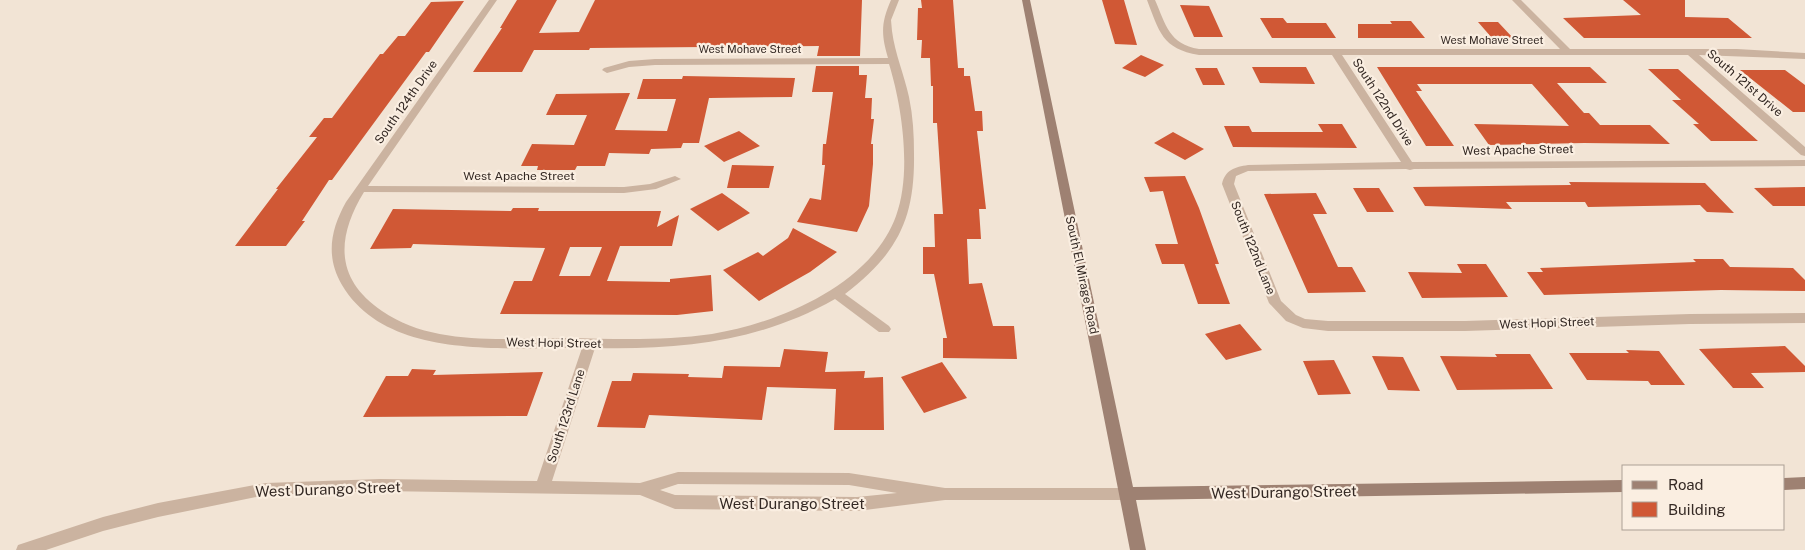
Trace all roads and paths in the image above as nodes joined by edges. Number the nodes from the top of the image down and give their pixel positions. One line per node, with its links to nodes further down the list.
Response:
1 (493, 0): 17 (street, South 124th Drive)
2 (895, 0): 10 (street, West Hopi Street)
3 (1026, 0): 30 (main road, South El Mirage Road)
4 (1151, 0): 6 (street, West Mohave Street)
5 (1516, 0): 7 (street)
6 (1335, 52): 7 (street, West Mohave Street); 14 (street, South 122nd Drive)
7 (1568, 52): 8 (street, West Mohave Street)
8 (1690, 52): 9 (street, West Mohave Street); 12 (street, South 121st Drive)
9 (1805, 56)
10 (894, 61): 11 (street, West Mohave Street); 19 (street, West Hopi Street)
11 (608, 70)
12 (1805, 152)
13 (1805, 162): 14 (street, West Apache Street)
14 (1410, 167): 15 (street, West Apache Street)
15 (1233, 173): 20 (street, South 122nd Lane)
16 (675, 179): 17 (street, West Apache Street)
17 (361, 189): 18 (street, South 124th Drive)
18 (343, 221): 23 (street, West Hopi Street)
19 (835, 293): 22 (street); 23 (street, West Hopi Street)
20 (1291, 318): 21 (street, West Hopi Street)
21 (1805, 318)
22 (884, 329)
23 (590, 344): 27 (street, South 123rd Lane)
24 (1805, 483): 25 (main road)
25 (1785, 484)
26 (1622, 486): 30 (main road, West Durango Street)
27 (542, 488): 28 (street, West Durango Street); 31 (street, West Durango Street)
28 (640, 489): 29 (street, West Durango Street); 29 (street, West Durango Street)
29 (944, 494): 30 (street, West Durango Street)
30 (1127, 494): 32 (main road, South El Mirage Road)
31 (24, 550)
32 (1138, 550)

